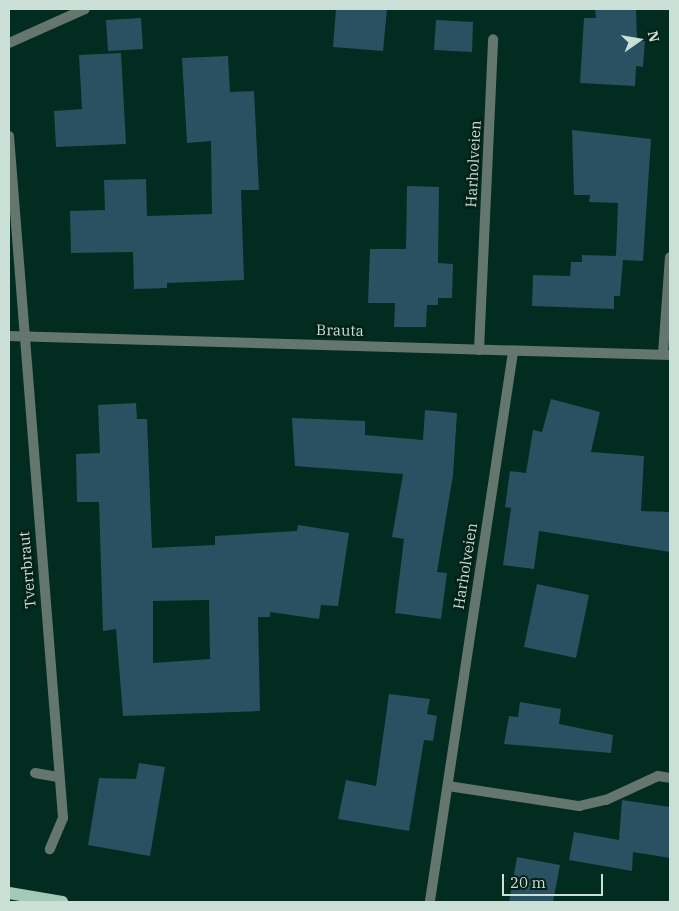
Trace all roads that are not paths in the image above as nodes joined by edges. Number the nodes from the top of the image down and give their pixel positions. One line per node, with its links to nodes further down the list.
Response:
1 (85, 9): 3 (street)
2 (493, 39): 8 (street, Harholveien)
3 (9, 43)
4 (9, 136): 7 (street, Tverrbraut)
5 (670, 257): 10 (street)
6 (9, 336): 7 (street, Brauta)
7 (23, 337): 8 (street, Brauta); 12 (street, Tverrbraut)
8 (479, 350): 9 (street, Brauta)
9 (513, 352): 10 (street, Brauta); 14 (street, Harholveien)
10 (666, 355)
11 (35, 773): 12 (street)
12 (58, 777): 15 (street, Tverrbraut)
13 (670, 778): 14 (street)
14 (448, 786): 17 (street, Harholveien)
15 (50, 849)
16 (9, 893): 18 (main road)
17 (430, 901)
18 (62, 902)

